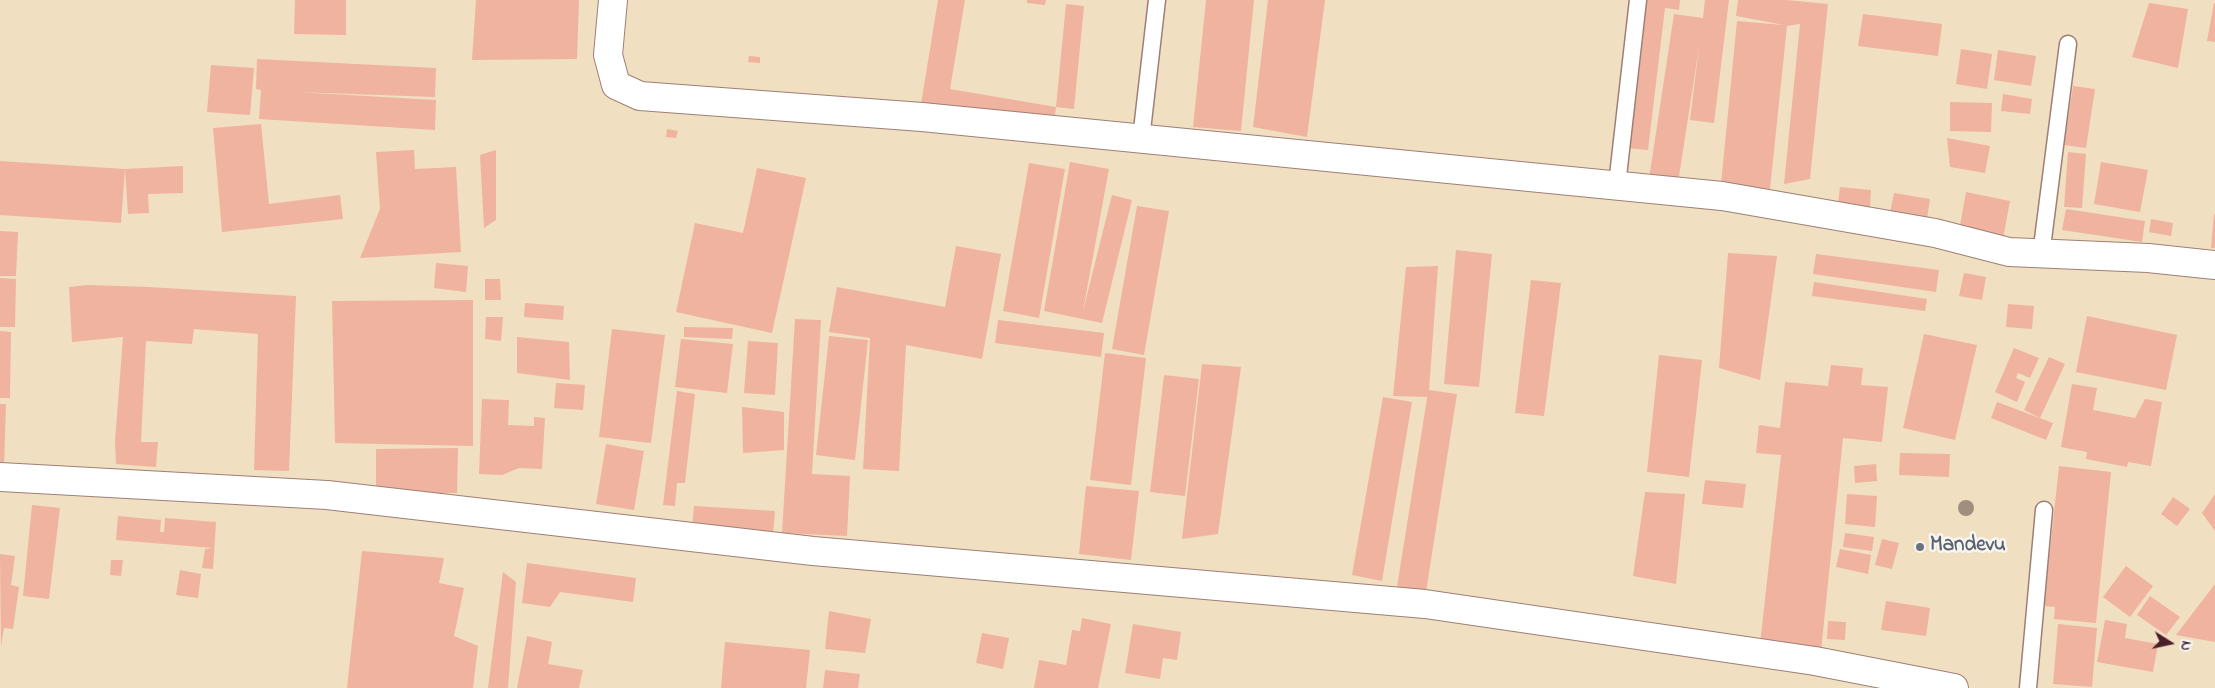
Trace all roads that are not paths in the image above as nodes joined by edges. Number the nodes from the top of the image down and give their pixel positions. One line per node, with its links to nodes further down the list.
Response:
1 (613, 0): 5 (street)
2 (1157, 0): 5 (lane)
3 (1638, 0): 6 (lane)
4 (2068, 44): 7 (lane)
5 (1141, 139): 6 (street)
6 (1617, 185): 7 (street)
7 (2041, 255): 8 (street)
8 (2215, 265)
9 (0, 477): 11 (street)
10 (2044, 510): 12 (lane)
11 (1954, 688)
12 (2028, 688)

